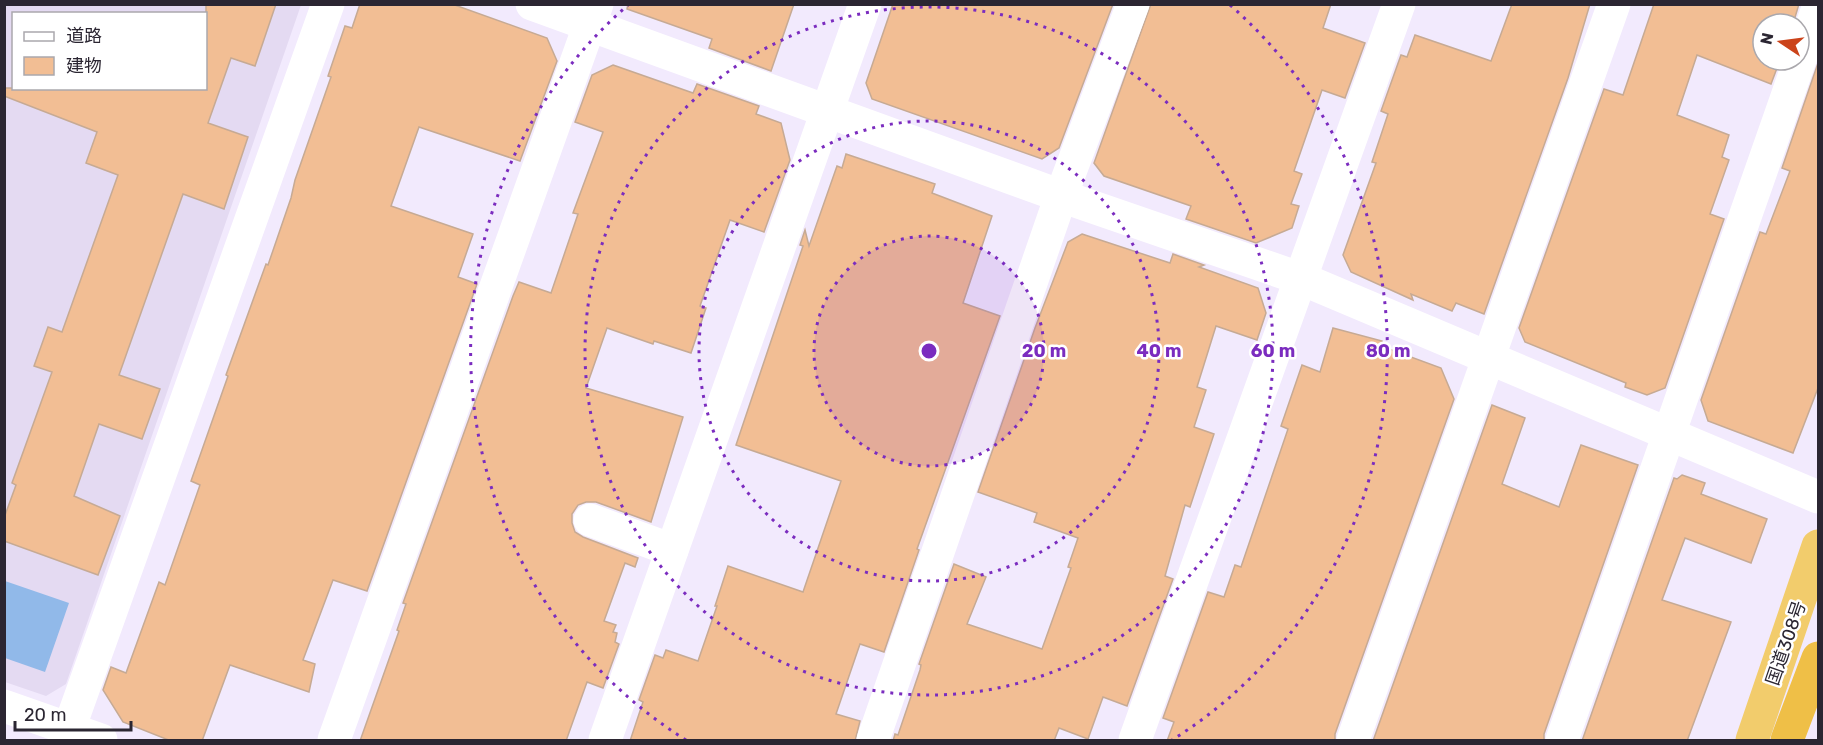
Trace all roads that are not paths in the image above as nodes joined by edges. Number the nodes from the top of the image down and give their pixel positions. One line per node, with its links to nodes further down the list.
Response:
1 (328, 4): 20 (street)
2 (532, 4): 8 (street)
3 (865, 4): 9 (street)
4 (1132, 4): 10 (street)
5 (1400, 4): 11 (street)
6 (1614, 4): 12 (street)
7 (1818, 9): 13 (street)
8 (593, 14): 9 (street); 22 (street)
9 (828, 111): 10 (street); 17 (street)
10 (1061, 196): 11 (street); 24 (street)
11 (1302, 279): 12 (street); 25 (street)
12 (1487, 357): 13 (street); 26 (street)
13 (1670, 434): 14 (street); 27 (street)
14 (1818, 497)
15 (590, 520): 17 (street)
16 (1818, 546): 28 (highway, 国道308号)
17 (672, 550): 23 (street)
18 (1818, 658): 29 (highway)
19 (4, 706): 20 (street)
20 (67, 735): 21 (street)
21 (100, 741)
22 (334, 741)
23 (605, 741)
24 (873, 741)
25 (1136, 741)
26 (1353, 741)
27 (1562, 741)
28 (1752, 741)
29 (1787, 741)

